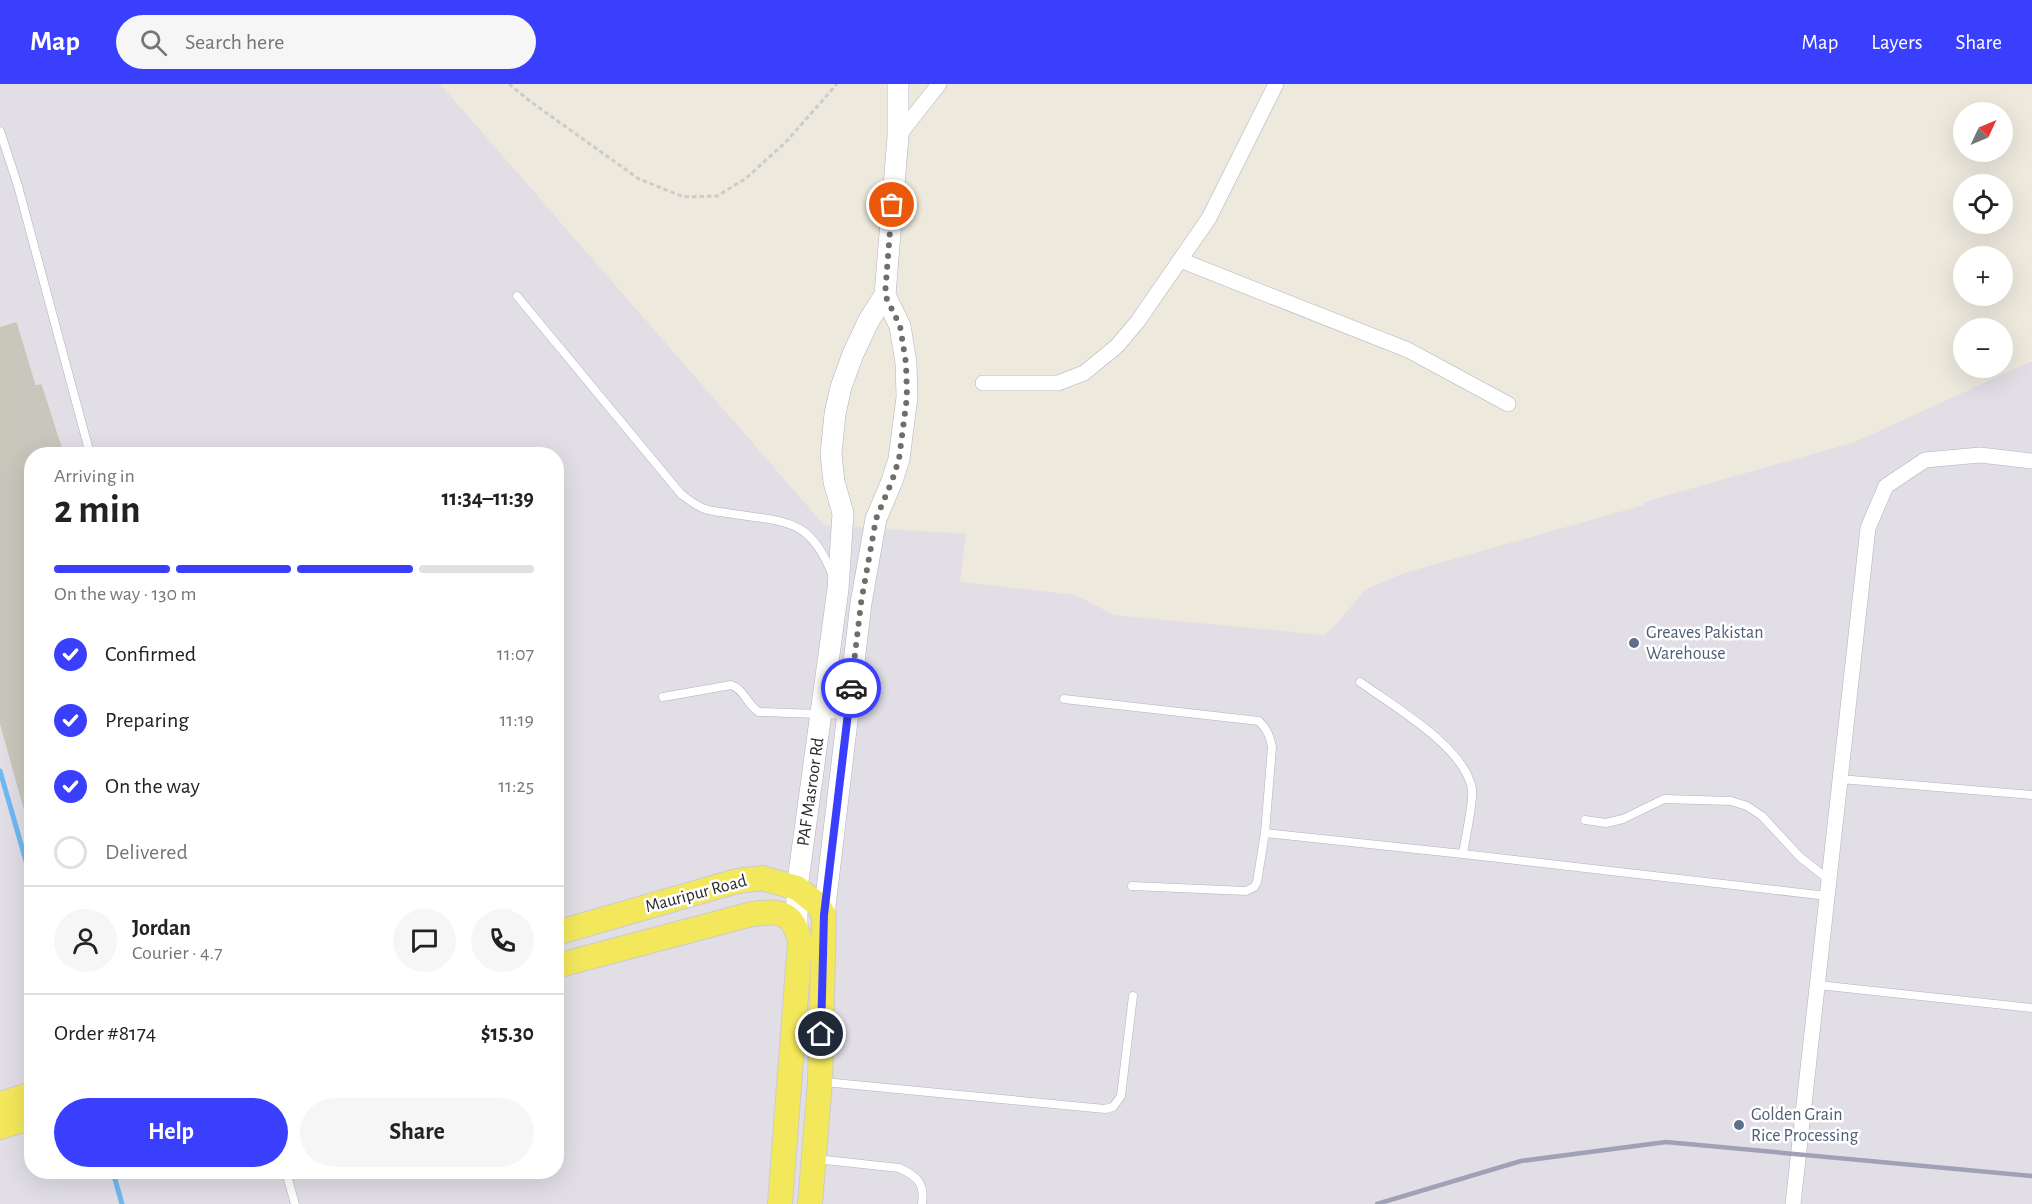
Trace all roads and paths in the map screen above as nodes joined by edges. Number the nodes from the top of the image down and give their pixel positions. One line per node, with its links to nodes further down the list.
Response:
1 (509, 84): 2 (path)
2 (837, 84)
3 (898, 84): 7 (main road)
4 (939, 84): 7 (street)
5 (1276, 84): 8 (street)
6 (0, 131): 13 (lane)
7 (898, 136): 9 (main road)
8 (1180, 260): 11 (street); 12 (street)
9 (885, 295): 15 (main road, PAF Masroor Rd); 20 (main road, PAF Masroor Rd)
10 (517, 296): 15 (lane)
11 (983, 383)
12 (1508, 404)
13 (88, 447)
14 (2032, 460): 21 (street)
15 (838, 589): 19 (main road, PAF Masroor Rd)
16 (1360, 682): 25 (lane)
17 (663, 697): 19 (lane)
18 (1064, 699): 24 (lane)
19 (821, 714): 20 (lane); 28 (main road, PAF Masroor Rd)
20 (848, 716): 30 (main road, PAF Masroor Rd)
21 (1840, 779): 22 (lane); 26 (street)
22 (2032, 795)
23 (1586, 820): 26 (lane)
24 (1265, 833): 25 (lane); 27 (lane)
25 (1463, 854): 29 (lane)
26 (1829, 880): 29 (street)
27 (1132, 886)
28 (798, 888): 30 (main road, Mauripur Road); 31 (main road, PAF Masroor Rd); 32 (main road, Mauripur Road)
29 (1827, 896): 34 (street)
30 (824, 915): 37 (main road)
31 (797, 927): 33 (main road, Mauripur Road); 45 (main road)
32 (564, 931)
33 (564, 964)
34 (1818, 985): 36 (lane); 48 (street)
35 (1133, 996): 37 (lane)
36 (2032, 1008)
37 (820, 1082): 42 (main road)
38 (24, 1096): 39 (main road)
39 (0, 1104)
40 (24, 1120): 41 (main road)
41 (0, 1127)
42 (814, 1159): 46 (main road); 47 (lane)
43 (288, 1179): 44 (lane)
44 (296, 1204)
45 (780, 1204)
46 (810, 1204)
47 (922, 1204)
48 (1793, 1204)

